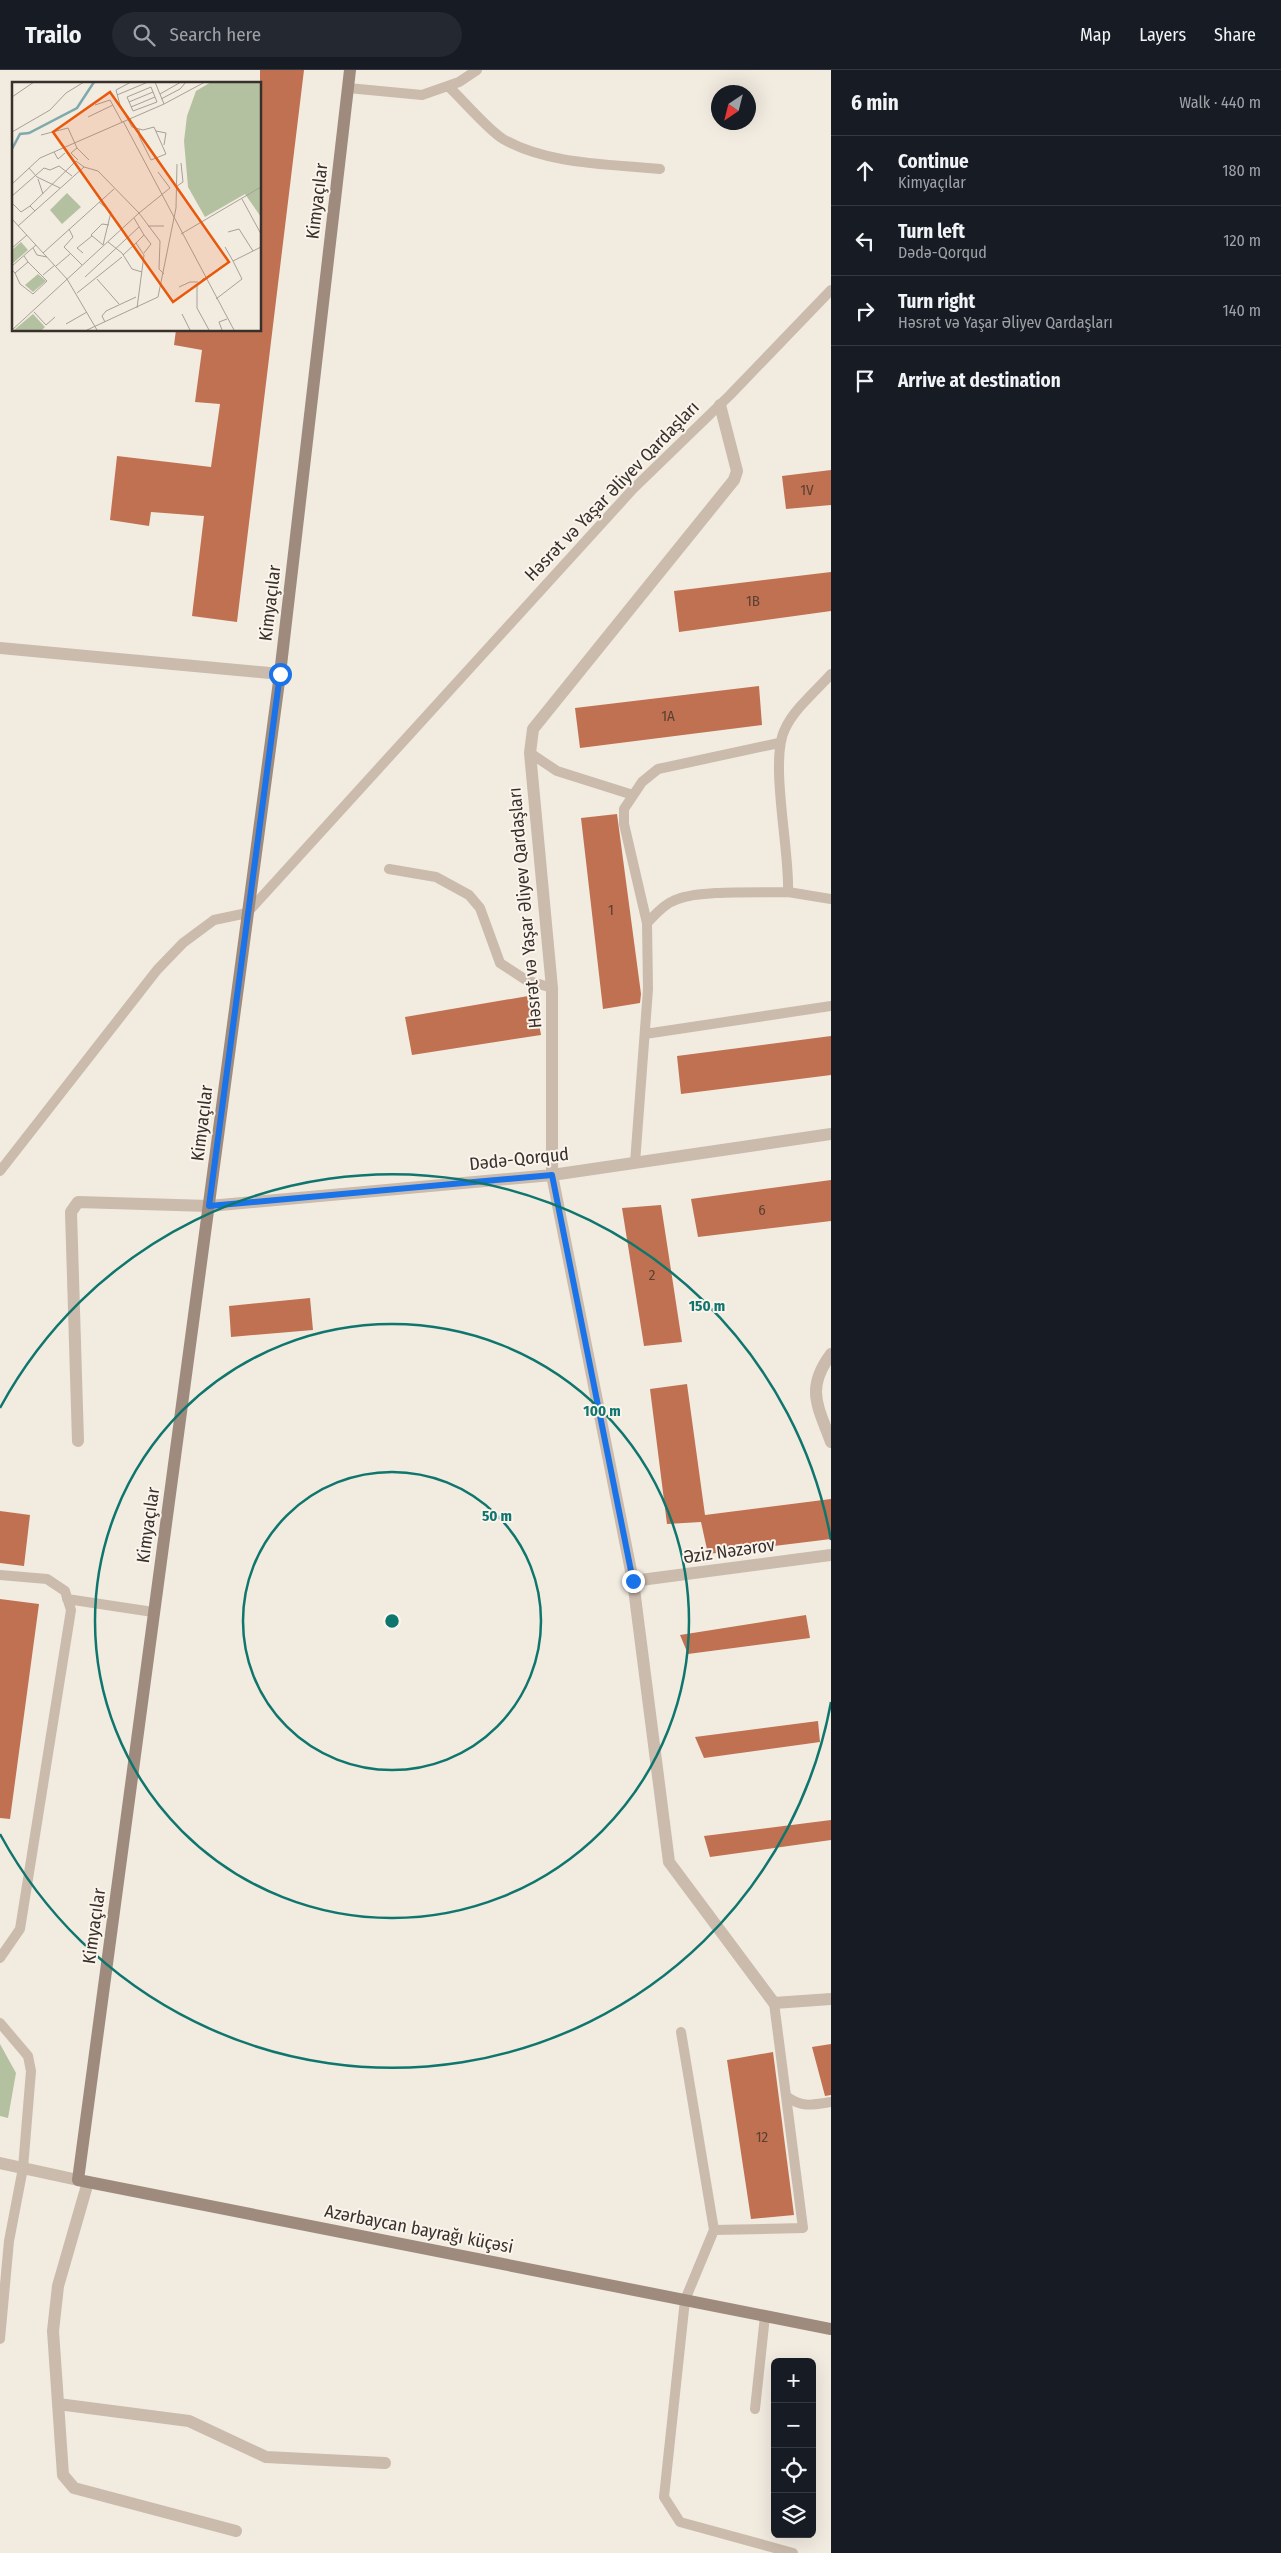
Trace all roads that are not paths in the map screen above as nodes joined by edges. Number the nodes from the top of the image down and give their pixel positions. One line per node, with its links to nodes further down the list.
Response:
1 (350, 70): 4 (street, Kimyaçılar)
2 (477, 70): 3 (lane)
3 (448, 86): 4 (lane); 5 (lane)
4 (348, 88): 9 (street, Kimyaçılar)
5 (660, 170)
6 (831, 290): 7 (lane, Həsrət və Yaşar Əliyev Qardaşları)
7 (720, 405): 12 (street, Həsrət və Yaşar Əliyev Qardaşları); 17 (lane, Həsrət və Yaşar Əliyev Qardaşları)
8 (0, 648): 9 (street)
9 (280, 674): 17 (street, Kimyaçılar)
10 (831, 674): 11 (lane)
11 (779, 743): 13 (lane); 15 (lane)
12 (530, 753): 13 (lane); 19 (street, Həsrət və Yaşar Əliyev Qardaşları)
13 (633, 795): 18 (lane)
14 (389, 869): 19 (lane)
15 (788, 892): 16 (lane); 18 (lane)
16 (831, 899)
17 (247, 913): 24 (lane); 26 (street, Kimyaçılar)
18 (647, 923): 21 (lane)
19 (552, 988): 25 (street, Həsrət və Yaşar Əliyev Qardaşları)
20 (831, 1006): 21 (lane)
21 (645, 1034): 23 (lane)
22 (831, 1134): 23 (street, Dədə-Qorqud)
23 (635, 1163): 25 (street, Dədə-Qorqud)
24 (0, 1171)
25 (552, 1175): 26 (street, Dədə-Qorqud); 32 (street, Həsrət və Yaşar Əliyev Qardaşları)
26 (209, 1206): 28 (street, Dədə-Qorqud); 34 (street, Kimyaçılar)
27 (831, 1354): 29 (street)
28 (78, 1441)
29 (831, 1442)
30 (831, 1555): 32 (street, Əziz Nəzərov)
31 (0, 1575): 33 (lane)
32 (633, 1581): 37 (street, Həsrət və Yaşar Əliyev Qardaşları)
33 (67, 1598): 34 (lane); 35 (lane)
34 (153, 1612): 44 (street, Kimyaçılar)
35 (0, 1958)
36 (831, 1998): 37 (street)
37 (774, 2003): 40 (lane)
38 (0, 2023): 43 (lane)
39 (681, 2032): 45 (lane)
40 (786, 2096): 41 (lane); 45 (lane)
41 (831, 2102)
42 (0, 2163): 43 (street, Azərbaycan bayrağı küçəsi)
43 (23, 2168): 44 (street, Azərbaycan bayrağı küçəsi); 46 (lane)
44 (83, 2181): 47 (street, Azərbaycan bayrağı küçəsi); 51 (street)
45 (714, 2230): 47 (lane)
46 (4, 2248): 50 (lane)
47 (685, 2300): 48 (street, Azərbaycan bayrağı küçəsi); 55 (lane)
48 (765, 2316): 49 (street, Azərbaycan bayrağı küçəsi); 52 (lane)
49 (831, 2329)
50 (0, 2339)
51 (58, 2404): 53 (street); 54 (street)
52 (755, 2409)
53 (385, 2463)
54 (236, 2531)
55 (793, 2553)

